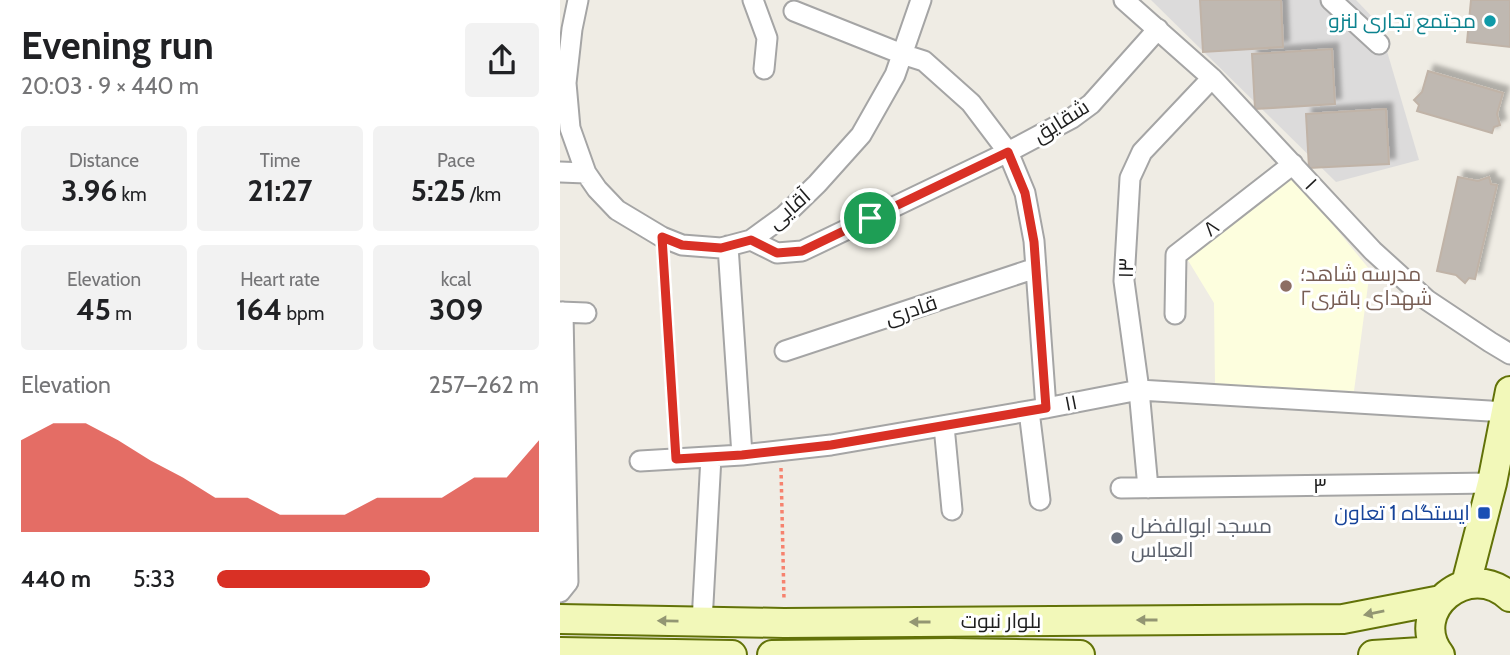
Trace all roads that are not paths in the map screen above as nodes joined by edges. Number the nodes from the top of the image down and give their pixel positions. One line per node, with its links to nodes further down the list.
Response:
1 (578, 0): 15 (street, آقایی)
2 (753, 0): 10 (street)
3 (921, 0): 9 (street, آقایی)
4 (1124, 0): 7 (street, ۱)
5 (1331, 0): 8 (street)
6 (794, 11): 9 (street)
7 (1158, 29): 11 (street, ۱); 12 (street, شقایق)
8 (1379, 44)
9 (902, 54): 12 (street); 17 (street, آقایی)
10 (764, 69)
11 (1212, 78): 13 (street, ۱); 25 (street, ۱۳)
12 (1008, 152): 17 (street, شقایق); 19 (street)
13 (1293, 164): 22 (street, ۸); 24 (street, ۱)
14 (560, 172): 15 (street)
15 (586, 173): 16 (street, آقایی)
16 (662, 237): 18 (street, آقایی); 31 (lane)
17 (751, 240): 18 (street, آقایی)
18 (728, 246): 29 (street)
19 (1037, 268): 23 (street, قادری); 27 (street)
20 (562, 312): 21 (street); 39 (street)
21 (586, 313)
22 (1175, 314)
23 (785, 351)
24 (1510, 354)
25 (1139, 390): 26 (street, ۱۱); 27 (street, ۱۱); 35 (street, ۱۳)
26 (1508, 402): 33 (main road)
27 (1037, 409): 28 (street, ۱۱); 36 (street)
28 (944, 426): 29 (street, ۱۱); 37 (street)
29 (742, 455): 30 (street, ۱۱)
30 (711, 457): 31 (street, ۱۱); 43 (street)
31 (676, 459): 32 (street, ۱۱)
32 (639, 461)
33 (1492, 483): 35 (street, ۳); 38 (main road)
34 (1121, 488): 35 (street, ۳)
35 (1148, 488)
36 (1040, 500)
37 (952, 510)
38 (1466, 584): 40 (main road); 41 (main road)
39 (560, 592)
40 (1510, 597)
41 (1441, 600): 43 (main road, بلوار نبوت, one-way to 43); 45 (main road)
42 (560, 618): 43 (main road, بلوار نبوت, one-way to 42)
43 (702, 622)
44 (560, 652): 46 (main road)
45 (1439, 653): 49 (main road)
46 (732, 655)
47 (772, 655): 48 (main road, بلوار نبوت)
48 (1080, 655)
49 (1373, 655)

